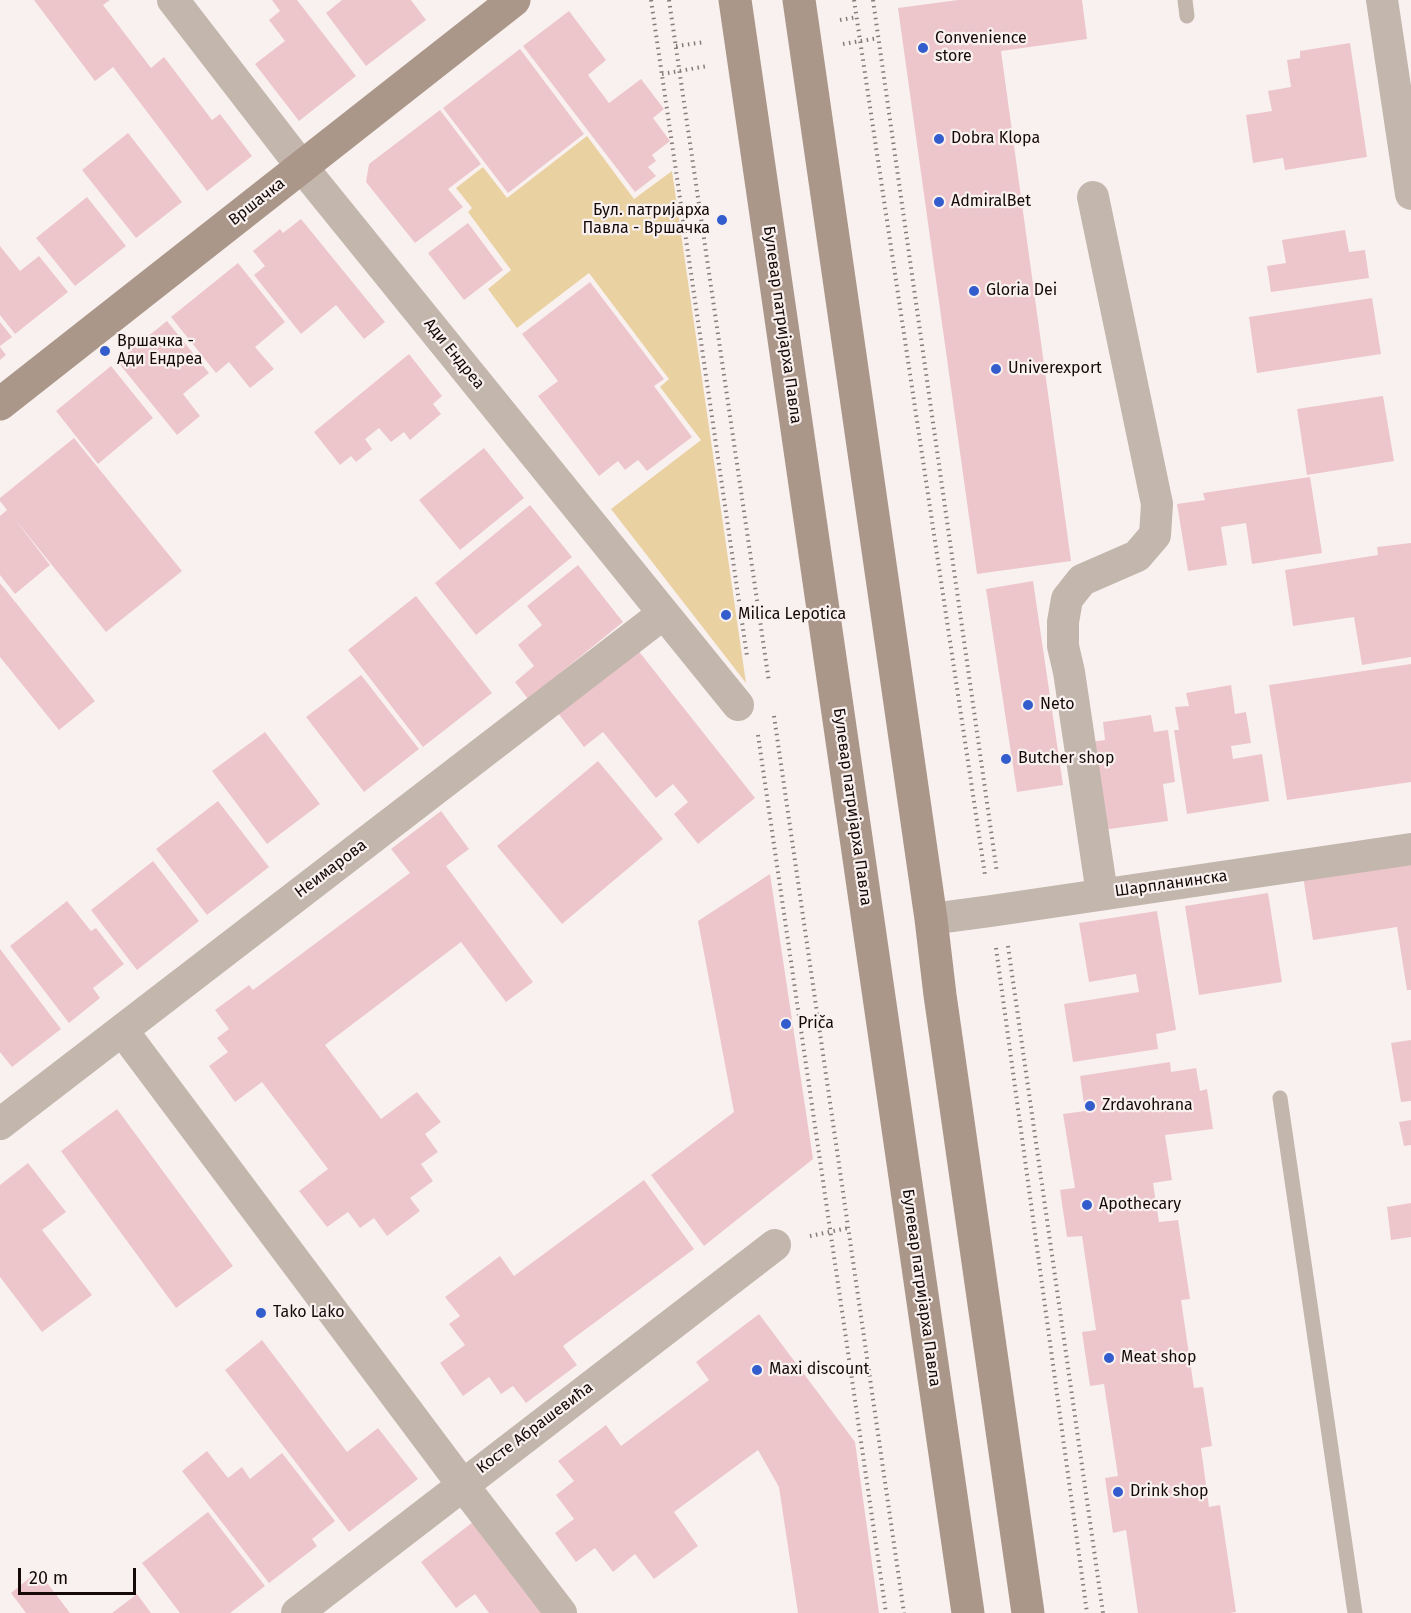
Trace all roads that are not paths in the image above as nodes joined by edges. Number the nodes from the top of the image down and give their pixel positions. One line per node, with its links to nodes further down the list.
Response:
1 (173, 0): 8 (street, Ади Ендреа)
2 (514, 0): 8 (main road, Вршачка)
3 (735, 0): 24 (main road, Булевар патријарха Павла)
4 (799, 0): 16 (main road)
5 (1185, 0): 7 (lane)
6 (1382, 0): 9 (street)
7 (1187, 16)
8 (302, 167): 11 (main road, Вршачка); 12 (street, Ади Ендреа)
9 (1411, 194)
10 (1093, 197): 15 (street)
11 (0, 404)
12 (663, 614): 13 (street, Ади Ендреа); 17 (street, Неимарова)
13 (748, 716)
14 (1411, 849): 15 (street, Шарпланинска)
15 (1102, 894): 16 (street, Шарпланинска)
16 (931, 919): 25 (main road)
17 (122, 1030): 19 (street, Неимарова); 21 (street)
18 (1280, 1098): 26 (lane)
19 (0, 1124)
20 (775, 1245): 21 (street, Косте Абрашевића)
21 (462, 1484): 22 (street, Косте Абрашевића); 23 (street)
22 (297, 1613)
23 (561, 1613)
24 (968, 1613)
25 (1028, 1613)
26 (1355, 1613)

